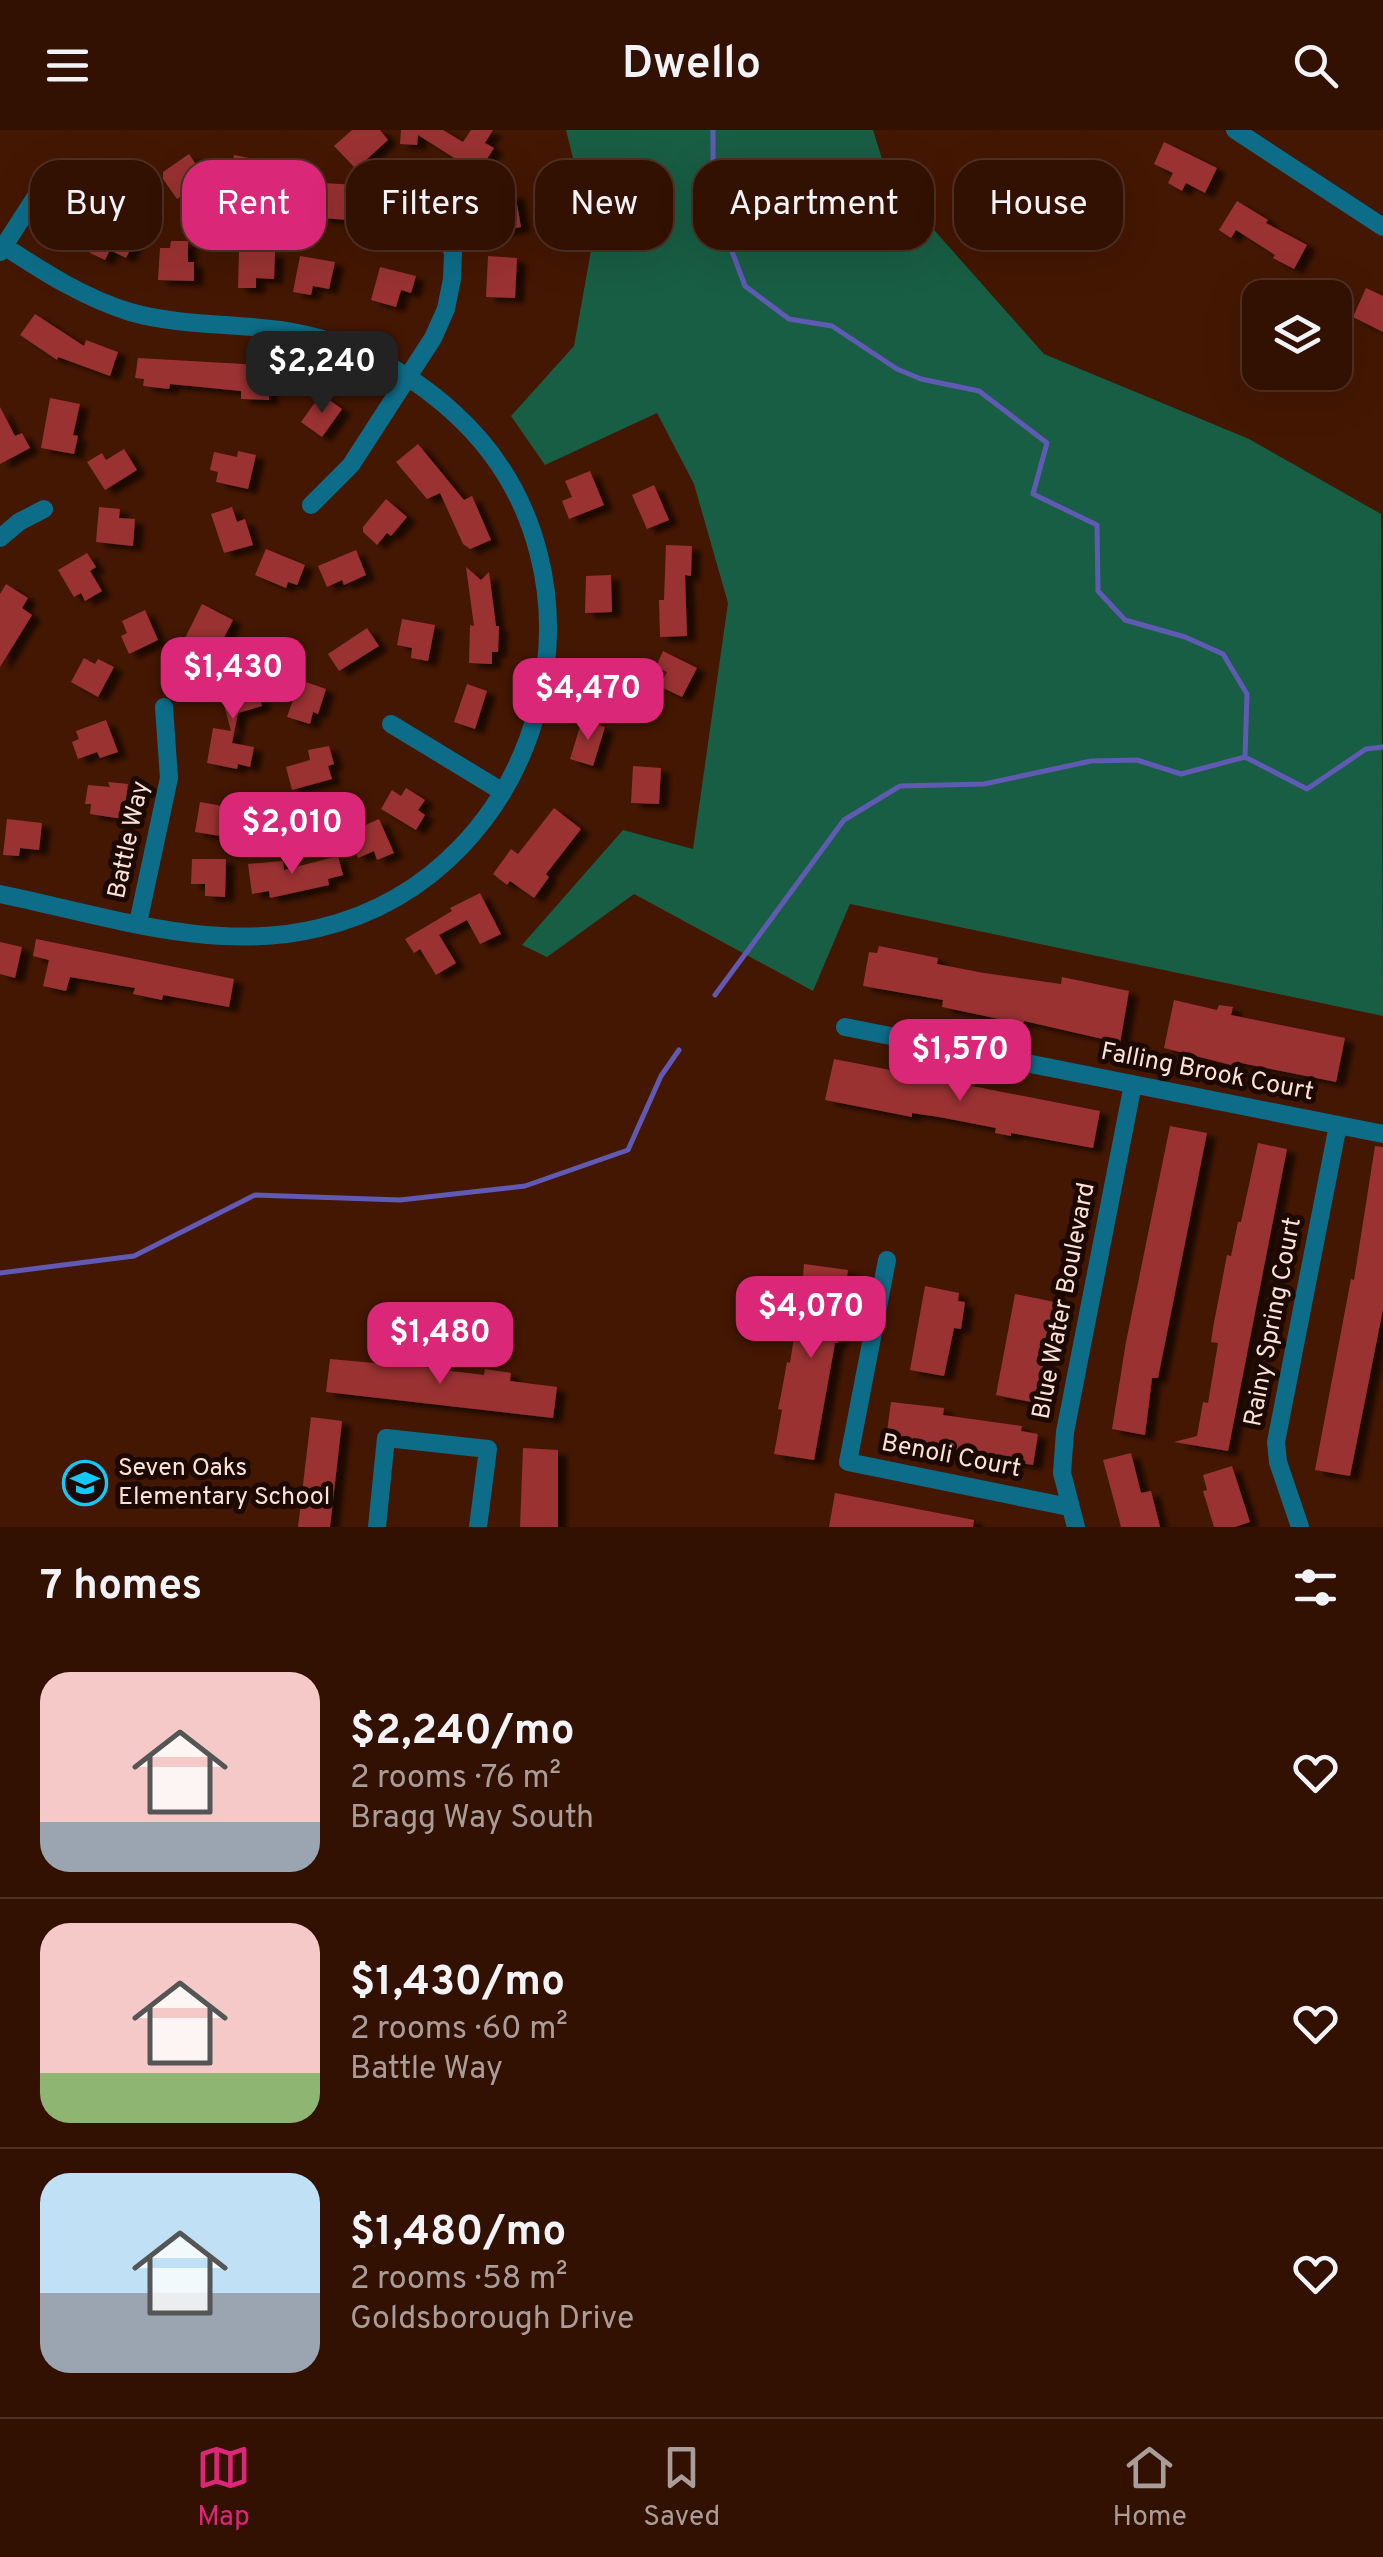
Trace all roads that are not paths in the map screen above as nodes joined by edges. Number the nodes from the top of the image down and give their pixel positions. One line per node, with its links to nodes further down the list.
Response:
1 (1235, 130): 3 (street)
2 (30, 206): 4 (street)
3 (1383, 227)
4 (2, 249): 6 (street)
5 (452, 250): 6 (street)
6 (408, 377): 7 (street); 12 (street)
7 (311, 504)
8 (44, 509): 9 (street)
9 (0, 538)
10 (164, 707): 14 (street, Battle Way)
11 (392, 724): 12 (street)
12 (503, 792): 14 (street)
13 (0, 894): 14 (street)
14 (138, 923)
15 (845, 1027): 16 (street, Falling Brook Court)
16 (1132, 1084): 17 (street, Falling Brook Court); 20 (street, Blue Water Boulevard)
17 (1338, 1125): 18 (street, Falling Brook Court); 24 (street, Rainy Spring Court)
18 (1383, 1134)
19 (888, 1260): 20 (street, Benoli Court)
20 (1069, 1506): 23 (street, Blue Water Boulevard)
21 (377, 1527): 22 (street)
22 (478, 1527)
23 (1076, 1527)
24 (1300, 1527)

